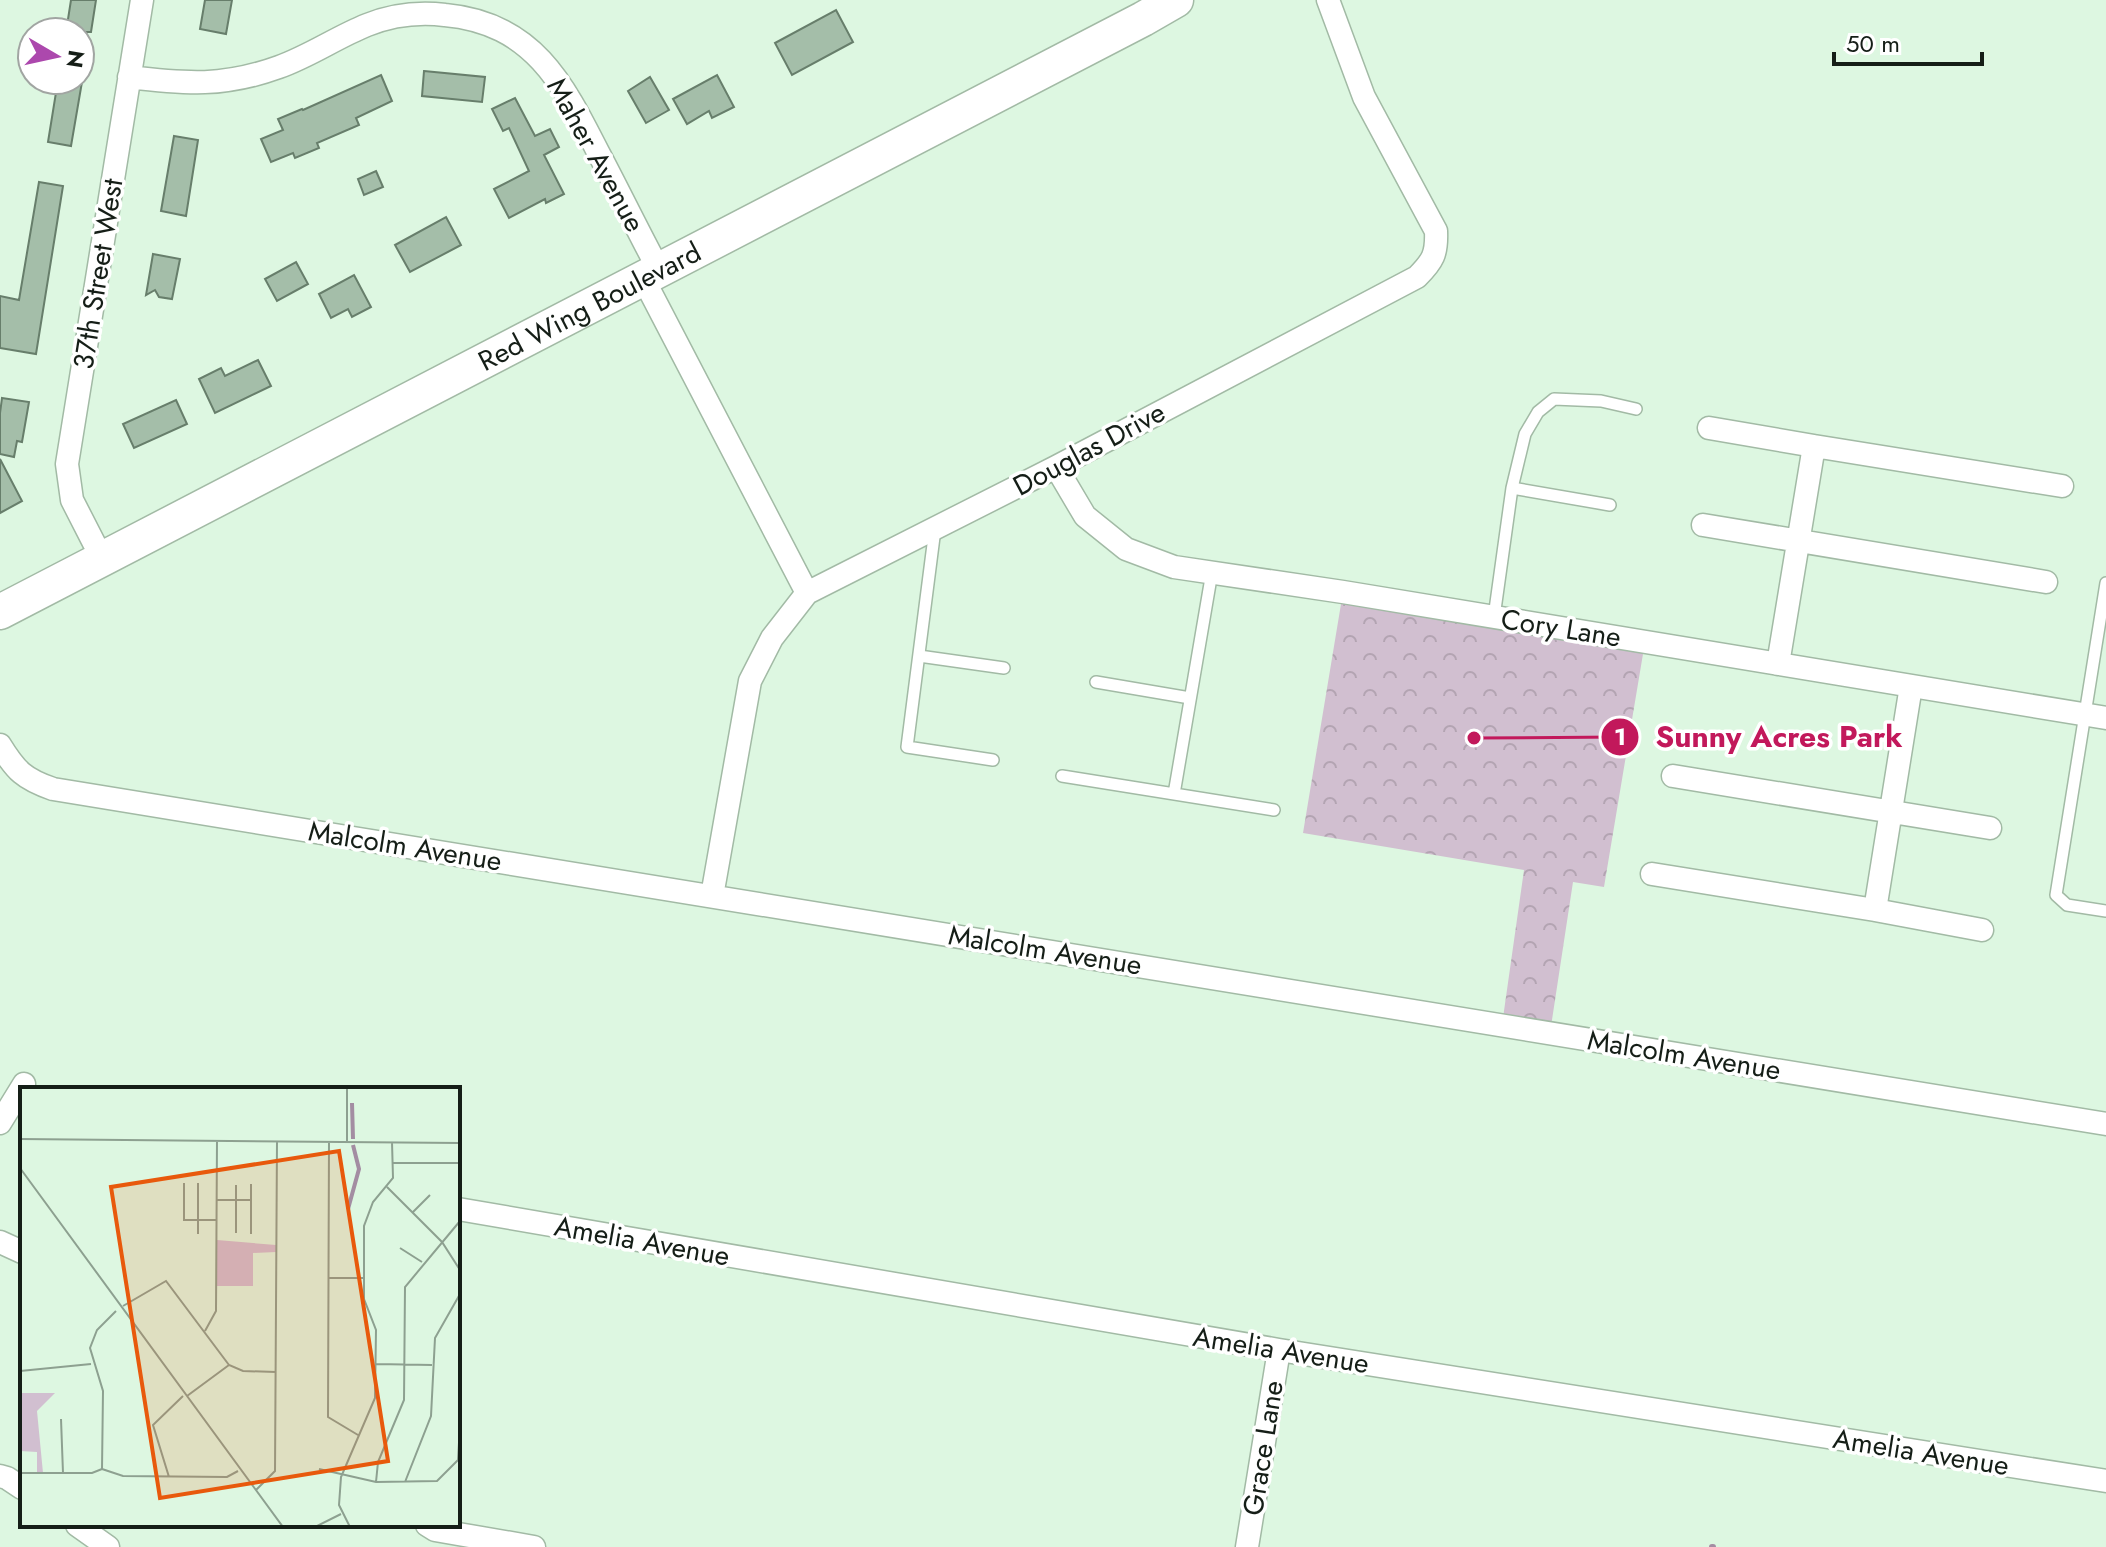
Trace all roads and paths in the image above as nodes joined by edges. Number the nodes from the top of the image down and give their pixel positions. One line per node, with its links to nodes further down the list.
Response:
1 (142, 0): 7 (street, 37th Street West)
2 (1139, 0): 8 (main road, Red Wing Boulevard)
3 (1176, 0): 8 (main road, Red Wing Boulevard)
4 (1314, 0): 6 (street, Douglas Drive)
5 (1328, 0): 6 (street, Douglas Drive)
6 (1341, 36): 12 (street, Douglas Drive)
7 (129, 77): 8 (street, Maher Avenue); 19 (street, 37th Street West)
8 (647, 268): 19 (main road, Red Wing Boulevard); 23 (street, Maher Avenue); 25 (main road, Red Wing Boulevard)
9 (1636, 409): 14 (lane)
10 (1709, 428): 11 (street)
11 (1814, 446): 13 (street); 18 (street)
12 (1056, 467): 17 (street, Douglas Drive); 20 (street, Cory Lane)
13 (2062, 486)
14 (1512, 488): 15 (lane); 26 (lane)
15 (1610, 505)
16 (1703, 525): 18 (street)
17 (935, 528): 23 (street, Douglas Drive); 27 (lane)
18 (1798, 542): 21 (street); 28 (street)
19 (94, 543): 24 (main road, Red Wing Boulevard)
20 (1212, 572): 26 (street, Cory Lane); 32 (lane)
21 (2046, 582)
22 (2106, 583): 33 (lane)
23 (807, 593): 43 (street, Douglas Drive)
24 (0, 594)
25 (0, 612)
26 (1494, 617): 28 (street, Cory Lane)
27 (919, 656): 29 (lane); 35 (lane)
28 (1778, 664): 31 (street, Cory Lane)
29 (1004, 668)
30 (1096, 682): 32 (lane)
31 (1911, 686): 33 (street, Cory Lane); 40 (street)
32 (1190, 698): 38 (lane)
33 (2095, 716): 45 (lane)
34 (0, 745): 43 (street, Malcolm Avenue)
35 (993, 760)
36 (1062, 776): 38 (lane)
37 (1673, 776): 40 (street)
38 (1174, 794): 39 (lane)
39 (1274, 810)
40 (1890, 812): 41 (street); 44 (street)
41 (1990, 828)
42 (1652, 874): 44 (street)
43 (712, 896): 51 (street, Malcolm Avenue)
44 (1875, 910): 46 (street)
45 (2106, 911)
46 (1982, 930)
47 (24, 1084): 48 (street)
48 (22, 1087)
49 (20, 1090): 50 (street)
50 (0, 1123)
51 (2106, 1124)
52 (460, 1209): 55 (street, Amelia Avenue)
53 (0, 1242): 54 (street)
54 (20, 1251)
55 (1279, 1350): 57 (street, Amelia Avenue); 63 (street, Grace Lane)
56 (0, 1476): 58 (street)
57 (2106, 1481)
58 (20, 1487)
59 (80, 1527): 61 (street)
60 (430, 1527): 62 (street)
61 (108, 1547)
62 (534, 1547)
63 (1247, 1547)

